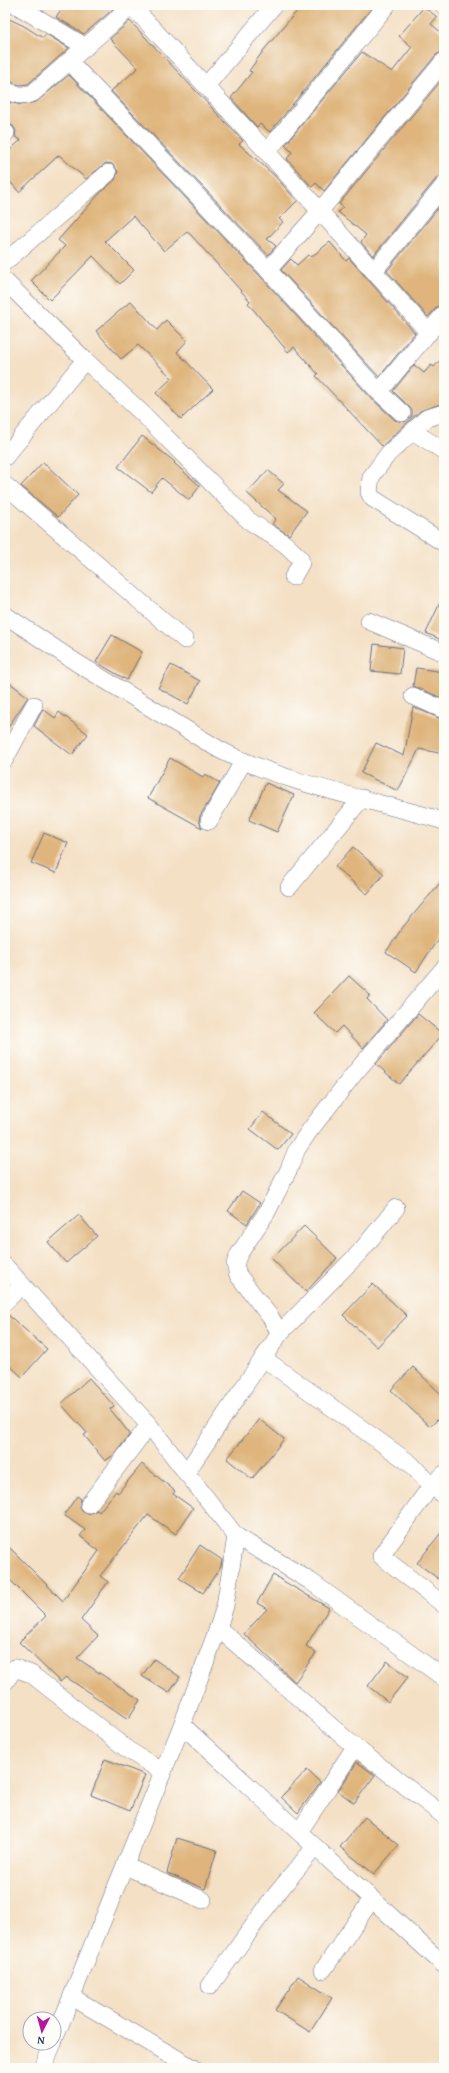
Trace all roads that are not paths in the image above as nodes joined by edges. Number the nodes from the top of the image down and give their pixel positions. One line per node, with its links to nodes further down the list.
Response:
1 (16, 5): 5 (street)
2 (133, 5): 5 (street); 8 (street)
3 (274, 5): 8 (street)
4 (387, 5): 10 (street)
5 (86, 47): 7 (street)
6 (444, 60): 13 (street)
7 (69, 61): 9 (street); 15 (street)
8 (206, 86): 10 (street)
9 (5, 90)
10 (267, 152): 13 (street)
11 (108, 173): 14 (street)
12 (444, 185): 16 (street)
13 (319, 212): 15 (street); 16 (street)
14 (5, 262)
15 (268, 270): 21 (street)
16 (374, 271): 19 (street)
17 (5, 281): 20 (street)
18 (444, 314): 19 (street)
19 (429, 333): 21 (street)
20 (85, 360): 26 (street); 29 (street)
21 (379, 392): 22 (street)
22 (402, 413)
23 (444, 413): 24 (street)
24 (414, 432): 25 (street); 28 (street)
25 (444, 451)
26 (5, 457)
27 (5, 485): 32 (street)
28 (444, 543)
29 (293, 577)
30 (5, 615): 38 (street)
31 (369, 621): 33 (street)
32 (185, 640)
33 (444, 653)
34 (413, 696): 36 (street)
35 (34, 705): 37 (street)
36 (444, 710)
37 (5, 759)
38 (243, 762): 39 (street); 41 (street)
39 (362, 798): 40 (street); 42 (street)
40 (442, 816)
41 (209, 821)
42 (289, 887)
43 (444, 968): 48 (street)
44 (396, 1208): 48 (street)
45 (5, 1266): 46 (street)
46 (22, 1285): 47 (street); 50 (street)
47 (5, 1302)
48 (280, 1333): 49 (street)
49 (263, 1358): 51 (street); 53 (street)
50 (149, 1425): 53 (street); 56 (street)
51 (411, 1464): 52 (street); 55 (street)
52 (444, 1469)
53 (186, 1473): 57 (street)
54 (444, 1474): 55 (street)
55 (438, 1490): 58 (street)
56 (89, 1504)
57 (236, 1536): 59 (street); 60 (street)
58 (444, 1605)
59 (218, 1628): 62 (street); 63 (street)
60 (444, 1678)
61 (5, 1682): 64 (street)
62 (182, 1725): 64 (street); 66 (street)
63 (355, 1747): 65 (street); 66 (street)
64 (163, 1772): 68 (street)
65 (444, 1816)
66 (299, 1832): 67 (street)
67 (315, 1847): 69 (street); 73 (street)
68 (125, 1866): 70 (street); 74 (street)
69 (372, 1899): 71 (street); 72 (street)
70 (203, 1900)
71 (444, 1966)
72 (323, 1970)
73 (210, 1986)
74 (72, 1997): 75 (street); 78 (street)
75 (62, 2021)
76 (50, 2051): 77 (street)
77 (43, 2068)
78 (193, 2068)

